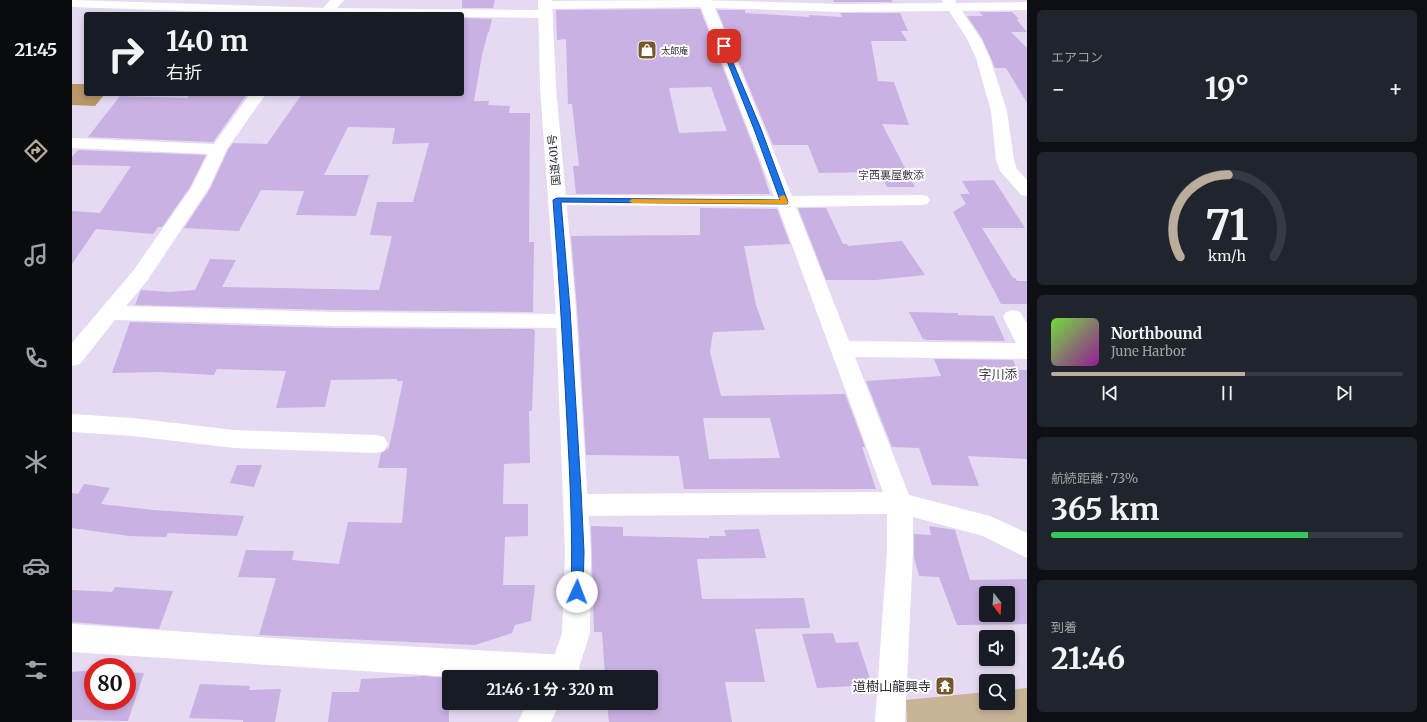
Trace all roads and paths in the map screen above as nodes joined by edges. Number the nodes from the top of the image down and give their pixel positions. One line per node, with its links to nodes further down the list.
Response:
1 (337, 0): 9 (main road)
2 (96, 2): 4 (main road); 8 (main road)
3 (706, 2): 5 (main road); 6 (main road); 17 (main road)
4 (72, 3)
5 (950, 4): 7 (main road); 14 (main road)
6 (546, 6): 10 (main road); 15 (main road, 国道401号)
7 (1027, 6)
8 (305, 12)
9 (327, 12)
10 (357, 12)
11 (256, 96): 13 (main road)
12 (72, 143): 13 (main road)
13 (219, 149): 18 (main road)
14 (1027, 191)
15 (557, 200): 17 (main road); 20 (main road, 国道401号)
16 (921, 200): 17 (main road)
17 (784, 202): 22 (main road)
18 (109, 313): 20 (main road); 24 (main road)
19 (1013, 317): 21 (main road)
20 (566, 321): 28 (main road, 国道401号)
21 (1027, 343)
22 (840, 349): 23 (main road); 27 (main road)
23 (1027, 352)
24 (72, 358)
25 (72, 423): 26 (main road)
26 (376, 444)
27 (900, 504): 28 (main road); 29 (main road); 35 (main road)
28 (577, 505): 32 (main road, 国道401号)
29 (1027, 546)
30 (72, 638): 31 (main road)
31 (521, 670)
32 (564, 670)
33 (540, 710): 34 (main road)
34 (533, 722)
35 (890, 722)

